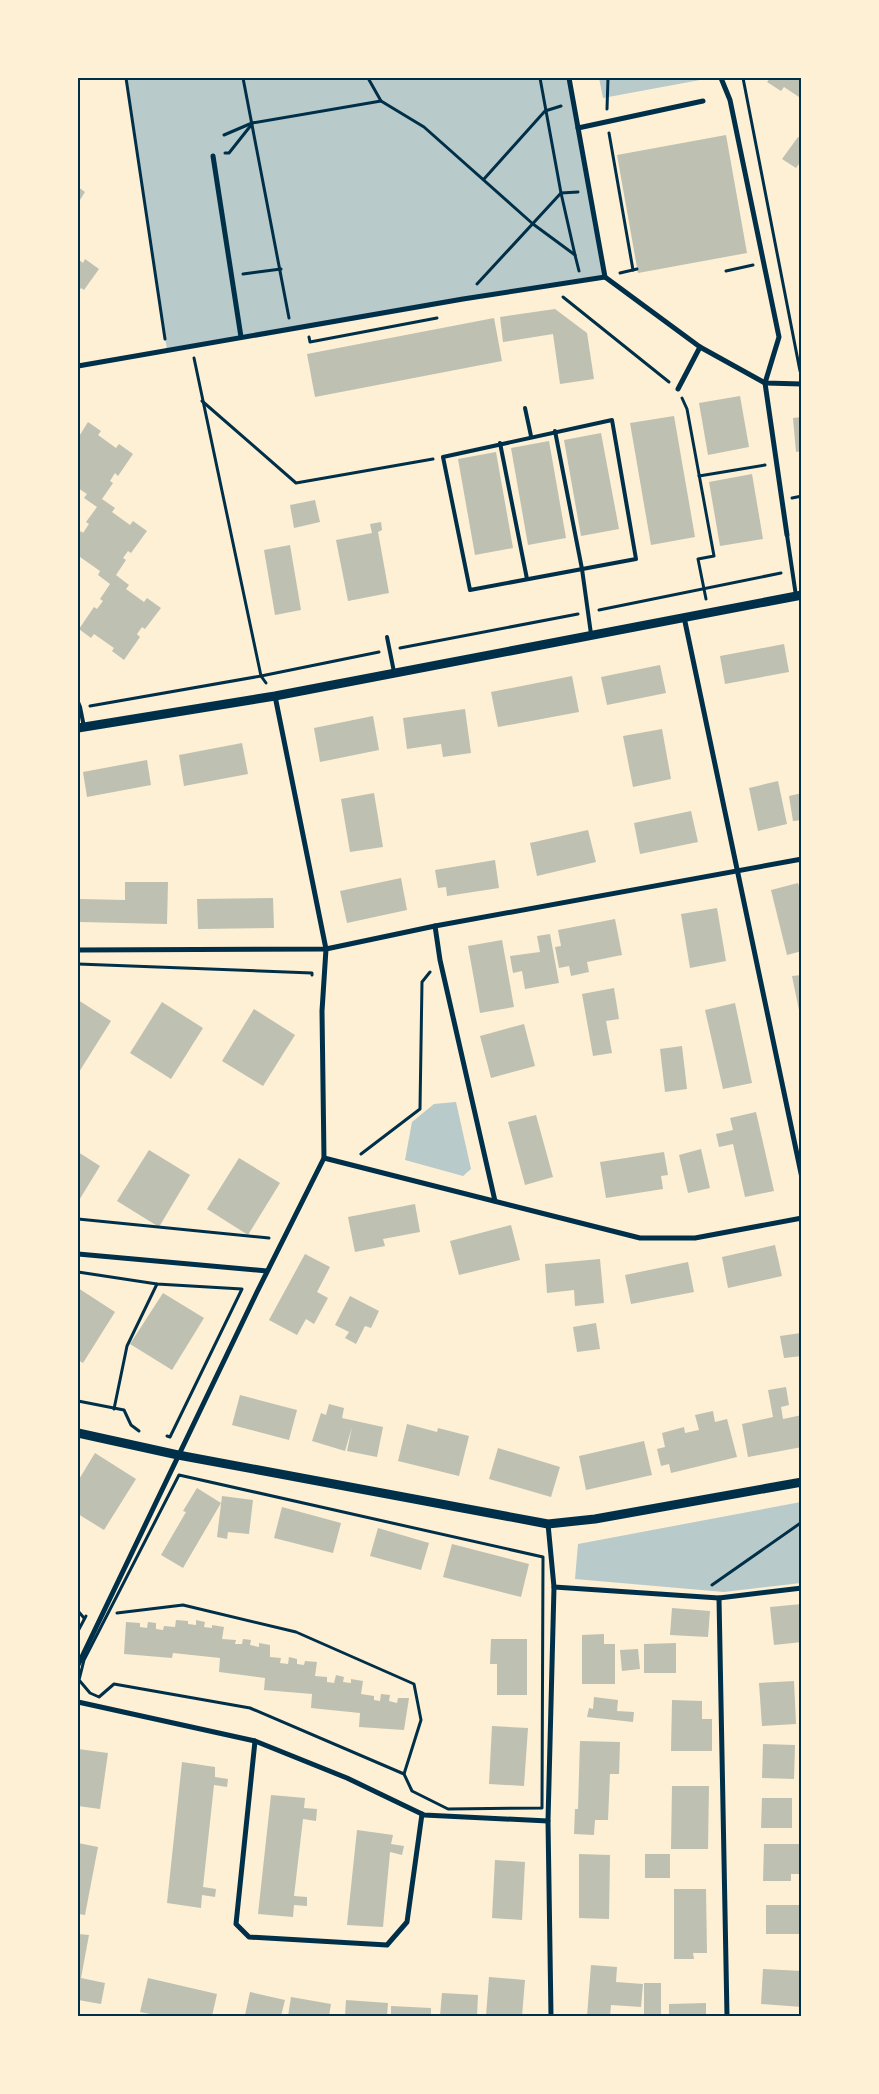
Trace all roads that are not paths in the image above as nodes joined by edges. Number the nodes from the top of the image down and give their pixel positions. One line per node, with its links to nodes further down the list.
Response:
1 (569, 78): 4 (street)
2 (721, 78): 10 (street)
3 (703, 101): 4 (street)
4 (578, 128): 6 (street)
5 (213, 156): 7 (street)
6 (605, 277): 7 (street); 8 (street)
7 (241, 337): 9 (street)
8 (700, 347): 10 (street); 12 (street)
9 (78, 366)
10 (766, 383): 11 (street); 17 (street)
11 (802, 384)
12 (678, 389)
13 (525, 408): 15 (lane)
14 (555, 431): 15 (lane); 18 (lane); 18 (lane)
15 (531, 436): 16 (lane)
16 (500, 443): 19 (lane); 19 (lane)
17 (788, 535): 20 (lane)
18 (582, 569): 19 (lane); 22 (lane)
19 (527, 579)
20 (799, 595): 21 (street)
21 (684, 617): 22 (street); 29 (street)
22 (591, 634): 24 (street)
23 (387, 637): 24 (lane)
24 (394, 672): 25 (street)
25 (275, 696): 27 (street); 32 (street)
26 (78, 702): 27 (lane)
27 (81, 727)
28 (802, 859): 29 (street)
29 (737, 872): 30 (street); 34 (street)
30 (435, 926): 32 (street); 35 (street)
31 (78, 950): 32 (street)
32 (326, 950): 33 (street)
33 (324, 1158): 35 (street); 38 (street)
34 (802, 1178)
35 (495, 1201): 36 (street)
36 (802, 1218)
37 (78, 1254): 38 (street)
38 (267, 1271): 40 (street)
39 (78, 1433): 40 (street)
40 (178, 1455): 42 (street); 46 (street)
41 (802, 1482): 42 (street)
42 (548, 1524): 43 (street)
43 (554, 1587): 45 (street); 50 (street)
44 (802, 1588): 45 (street)
45 (720, 1598): 52 (street)
46 (78, 1665)
47 (78, 1702): 48 (street)
48 (255, 1741): 49 (street); 49 (street)
49 (422, 1814): 50 (street)
50 (548, 1821): 51 (street)
51 (551, 2016)
52 (727, 2016)

